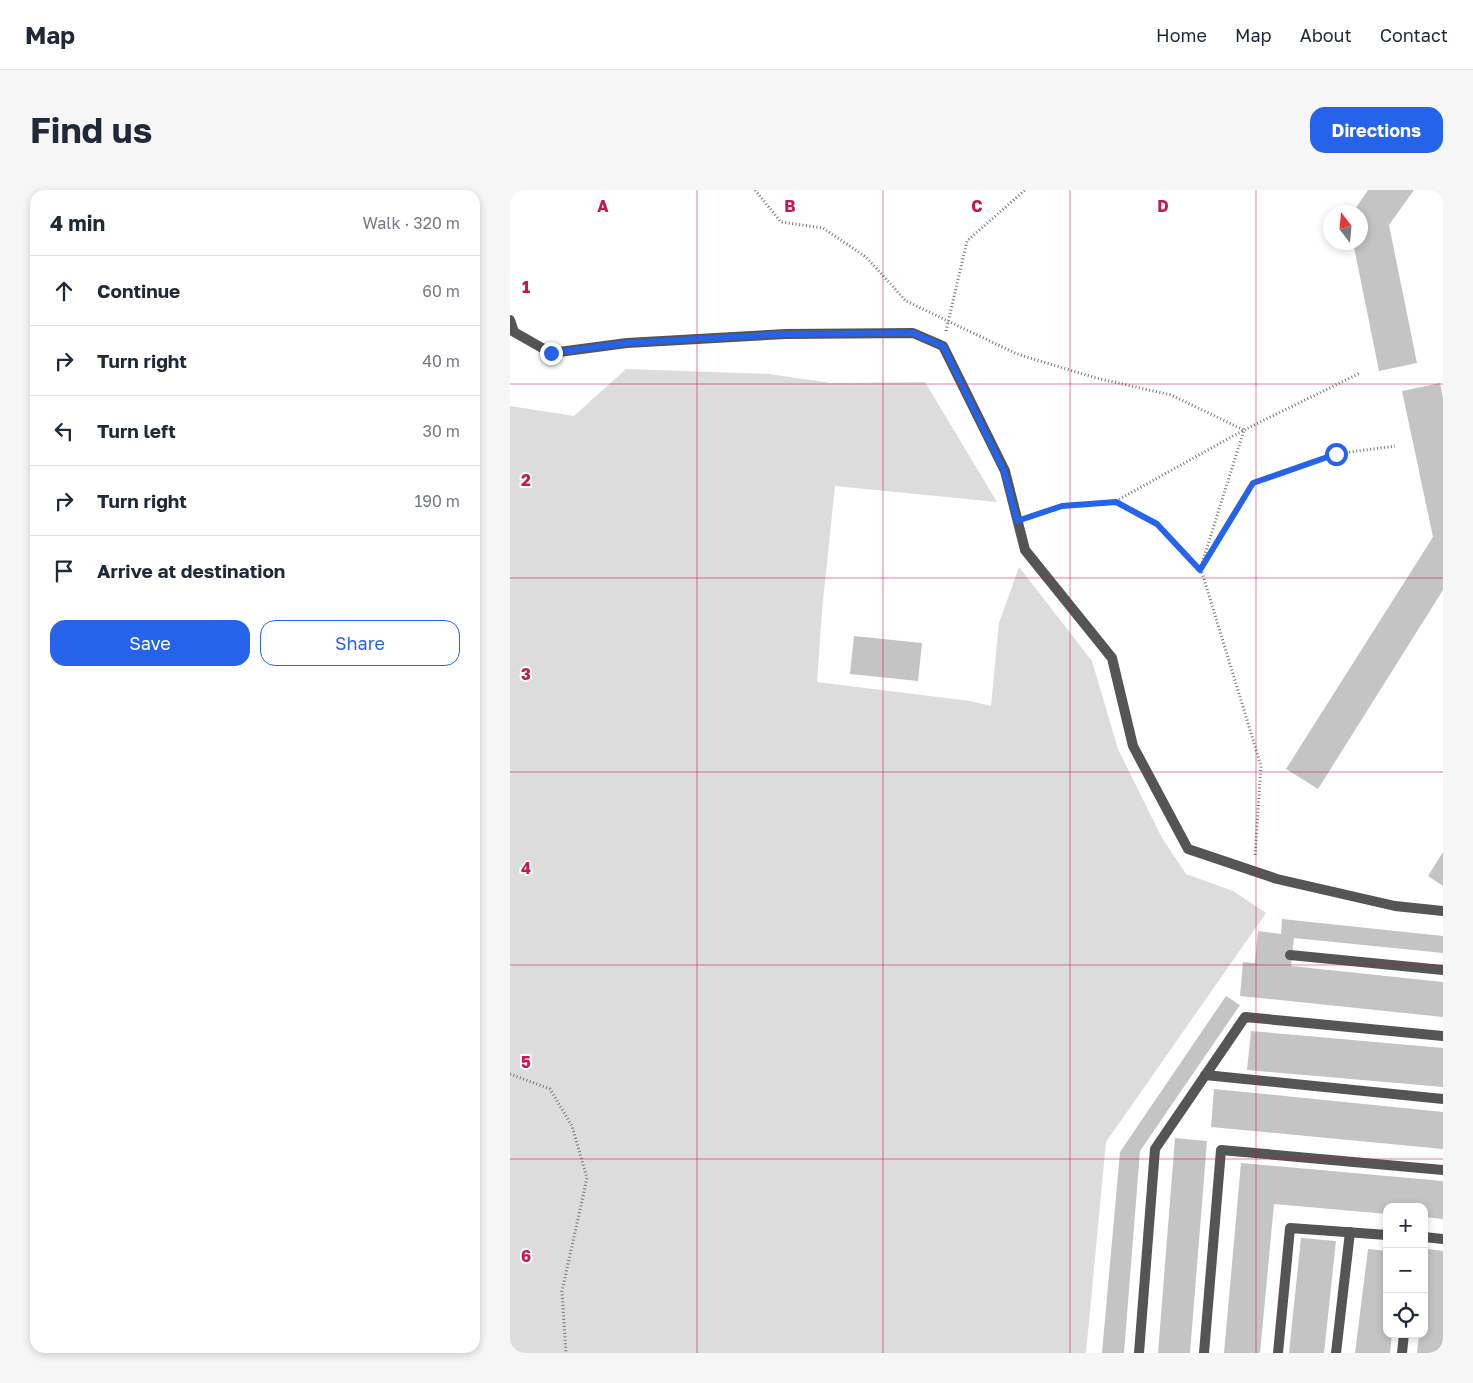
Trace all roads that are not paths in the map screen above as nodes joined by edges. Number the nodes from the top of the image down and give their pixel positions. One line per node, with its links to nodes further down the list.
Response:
1 (510, 320): 2 (street)
2 (1443, 911)
3 (1290, 955): 4 (street)
4 (1443, 970)
5 (1443, 1036): 6 (street)
6 (1205, 1075): 7 (street); 14 (street)
7 (1443, 1099)
8 (1443, 1170): 15 (street)
9 (1350, 1232): 10 (street); 16 (street); 17 (street)
10 (1383, 1235)
11 (1428, 1237): 12 (street)
12 (1443, 1239)
13 (1404, 1338): 18 (street)
14 (1139, 1353)
15 (1204, 1353)
16 (1278, 1353)
17 (1336, 1353)
18 (1402, 1353)

